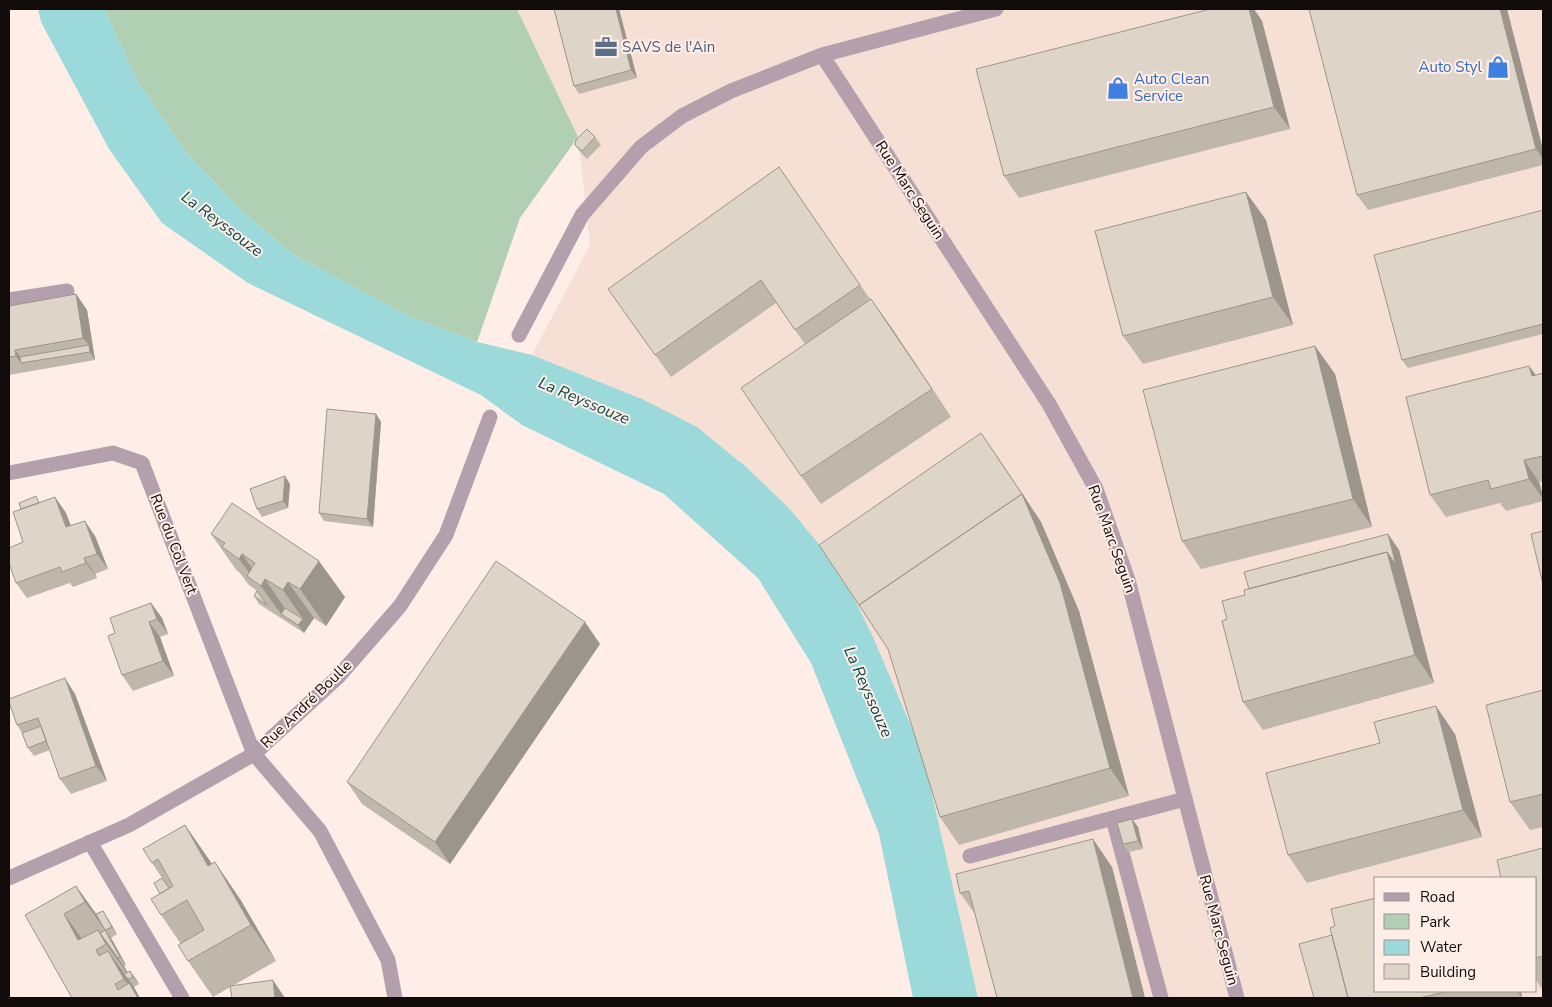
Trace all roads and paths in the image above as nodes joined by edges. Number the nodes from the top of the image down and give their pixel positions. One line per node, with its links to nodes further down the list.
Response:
1 (996, 9): 2 (street)
2 (822, 55): 5 (street); 9 (street, Rue Marc Seguin)
3 (67, 291): 4 (street)
4 (9, 300)
5 (519, 336)
6 (490, 417): 8 (street, Rue André Boulle)
7 (9, 473): 8 (street, Rue du Col Vert)
8 (254, 754): 11 (street, Rue André Boulle); 15 (street, Rue du Col Vert)
9 (1185, 799): 10 (street); 17 (street, Rue Marc Seguin)
10 (1113, 818): 12 (street); 16 (street)
11 (90, 842): 13 (street, Rue André Boulle); 14 (street)
12 (970, 856)
13 (9, 878)
14 (182, 998)
15 (395, 998)
16 (1161, 998)
17 (1237, 998)

